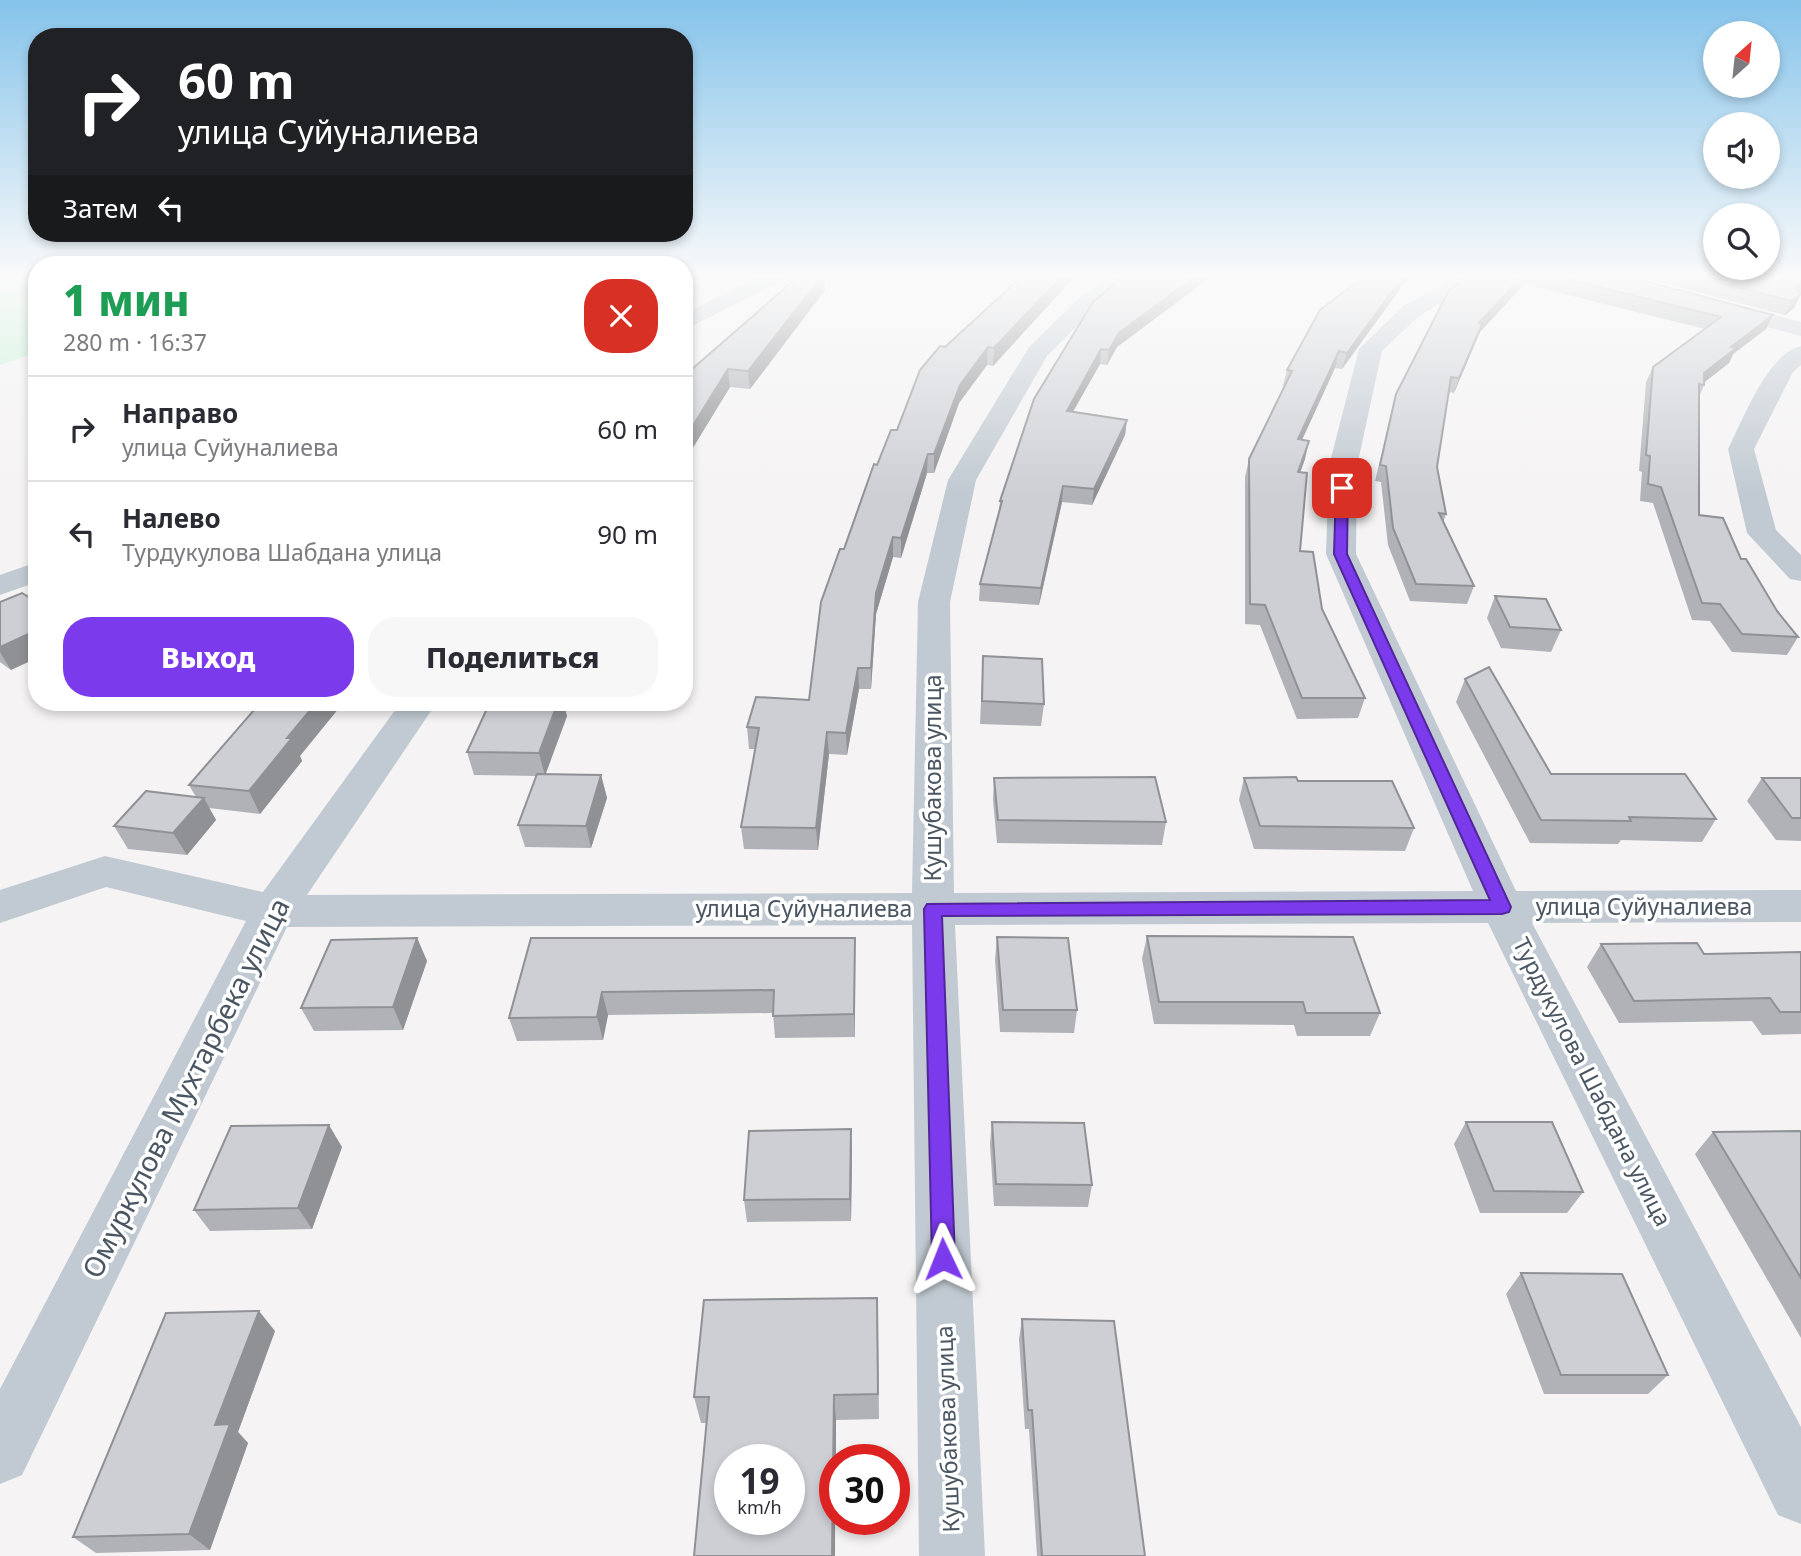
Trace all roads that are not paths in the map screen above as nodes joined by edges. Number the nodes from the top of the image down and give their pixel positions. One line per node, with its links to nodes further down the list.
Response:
1 (1041, 348): 11 (street, Кушубакова улица)
2 (1372, 348): 10 (street, Турдукулова Шабдана улица)
3 (1801, 353): 4 (street)
4 (1801, 572)
5 (28, 575): 6 (street)
6 (0, 586)
7 (413, 711): 12 (street, Омуркулова Мухтарбека улица)
8 (1801, 906): 10 (street, улица Суйуналиева)
9 (0, 907): 12 (street, улица Суйуналиева)
10 (1502, 907): 11 (street, улица Суйуналиева); 14 (street, Турдукулова Шабдана улица)
11 (933, 909): 12 (street, улица Суйуналиева); 15 (street, Кушубакова улица)
12 (273, 911): 13 (street, Омуркулова Мухтарбека улица)
13 (0, 1453)
14 (1801, 1492)
15 (952, 1556)

